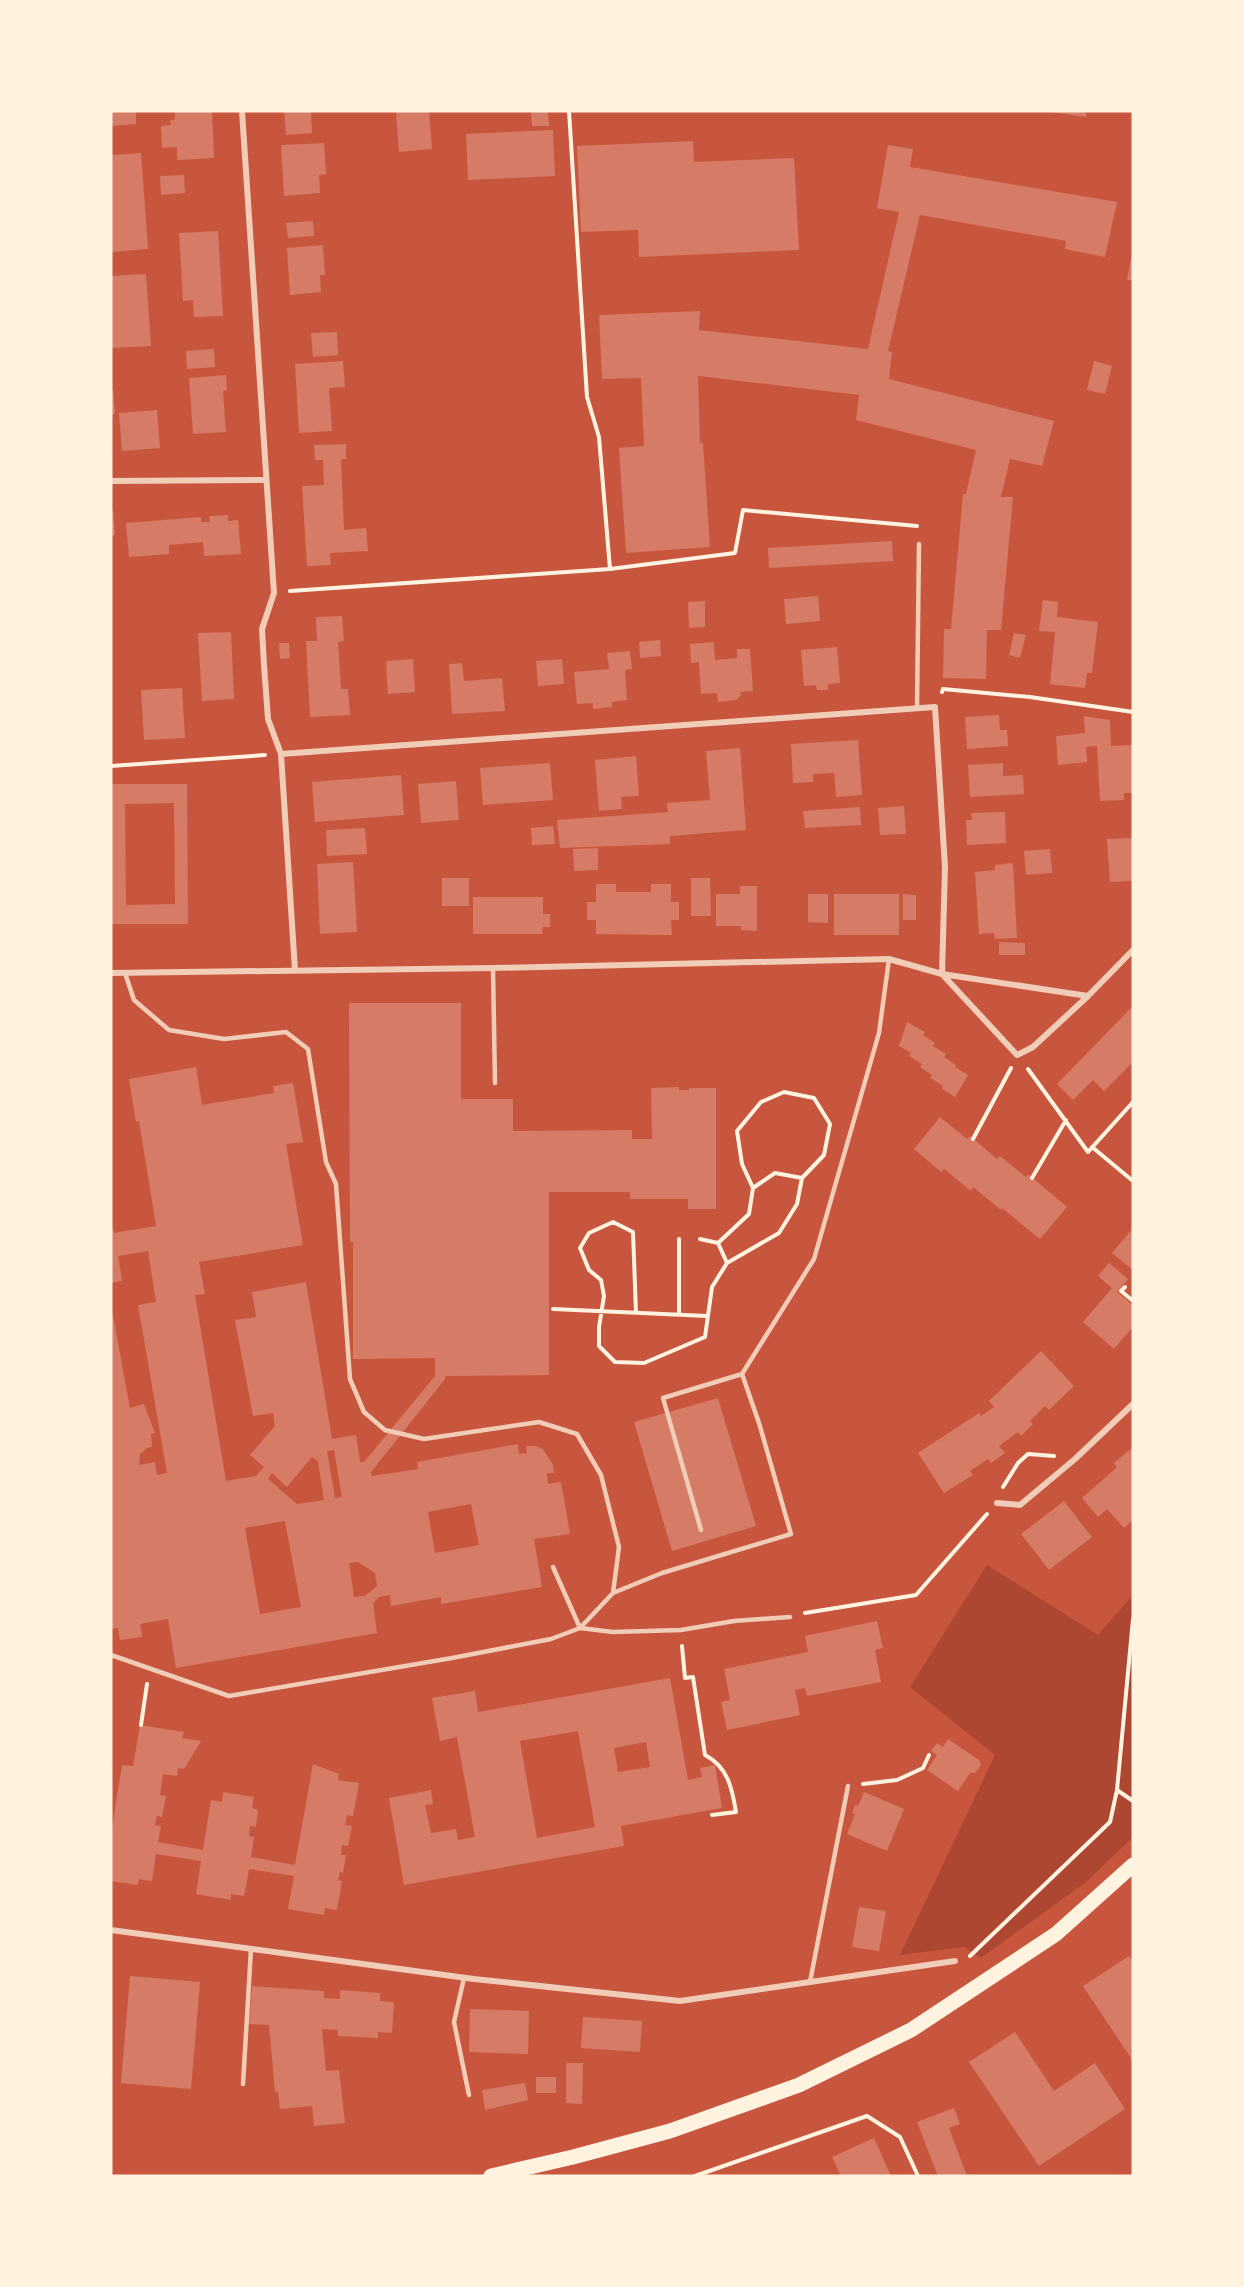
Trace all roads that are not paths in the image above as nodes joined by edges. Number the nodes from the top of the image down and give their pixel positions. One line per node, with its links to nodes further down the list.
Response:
1 (242, 111): 2 (street)
2 (266, 480): 3 (street); 6 (street)
3 (111, 481)
4 (919, 544): 5 (lane)
5 (917, 708): 6 (street); 13 (street)
6 (281, 754): 10 (street)
7 (1133, 950): 14 (street)
8 (889, 959): 9 (street); 13 (street); 16 (lane)
9 (493, 968): 10 (street); 15 (lane)
10 (295, 969): 11 (street)
11 (125, 973): 12 (street); 21 (lane)
12 (111, 974)
13 (942, 974): 14 (street); 14 (street)
14 (1088, 996)
15 (495, 1083)
16 (742, 1374): 19 (lane); 21 (lane)
17 (1133, 1404): 18 (street)
18 (997, 1503)
19 (701, 1530)
20 (553, 1567): 23 (lane)
21 (613, 1593): 23 (lane)
22 (790, 1617): 23 (lane)
23 (580, 1628): 24 (lane)
24 (111, 1655)
25 (848, 1786): 31 (lane)
26 (1133, 1865): 34 (main road)
27 (111, 1930): 28 (street)
28 (251, 1949): 30 (street); 32 (lane)
29 (955, 1961): 31 (street)
30 (464, 1978): 31 (street); 33 (lane)
31 (810, 1982)
32 (243, 2084)
33 (469, 2095)
34 (491, 2176)

